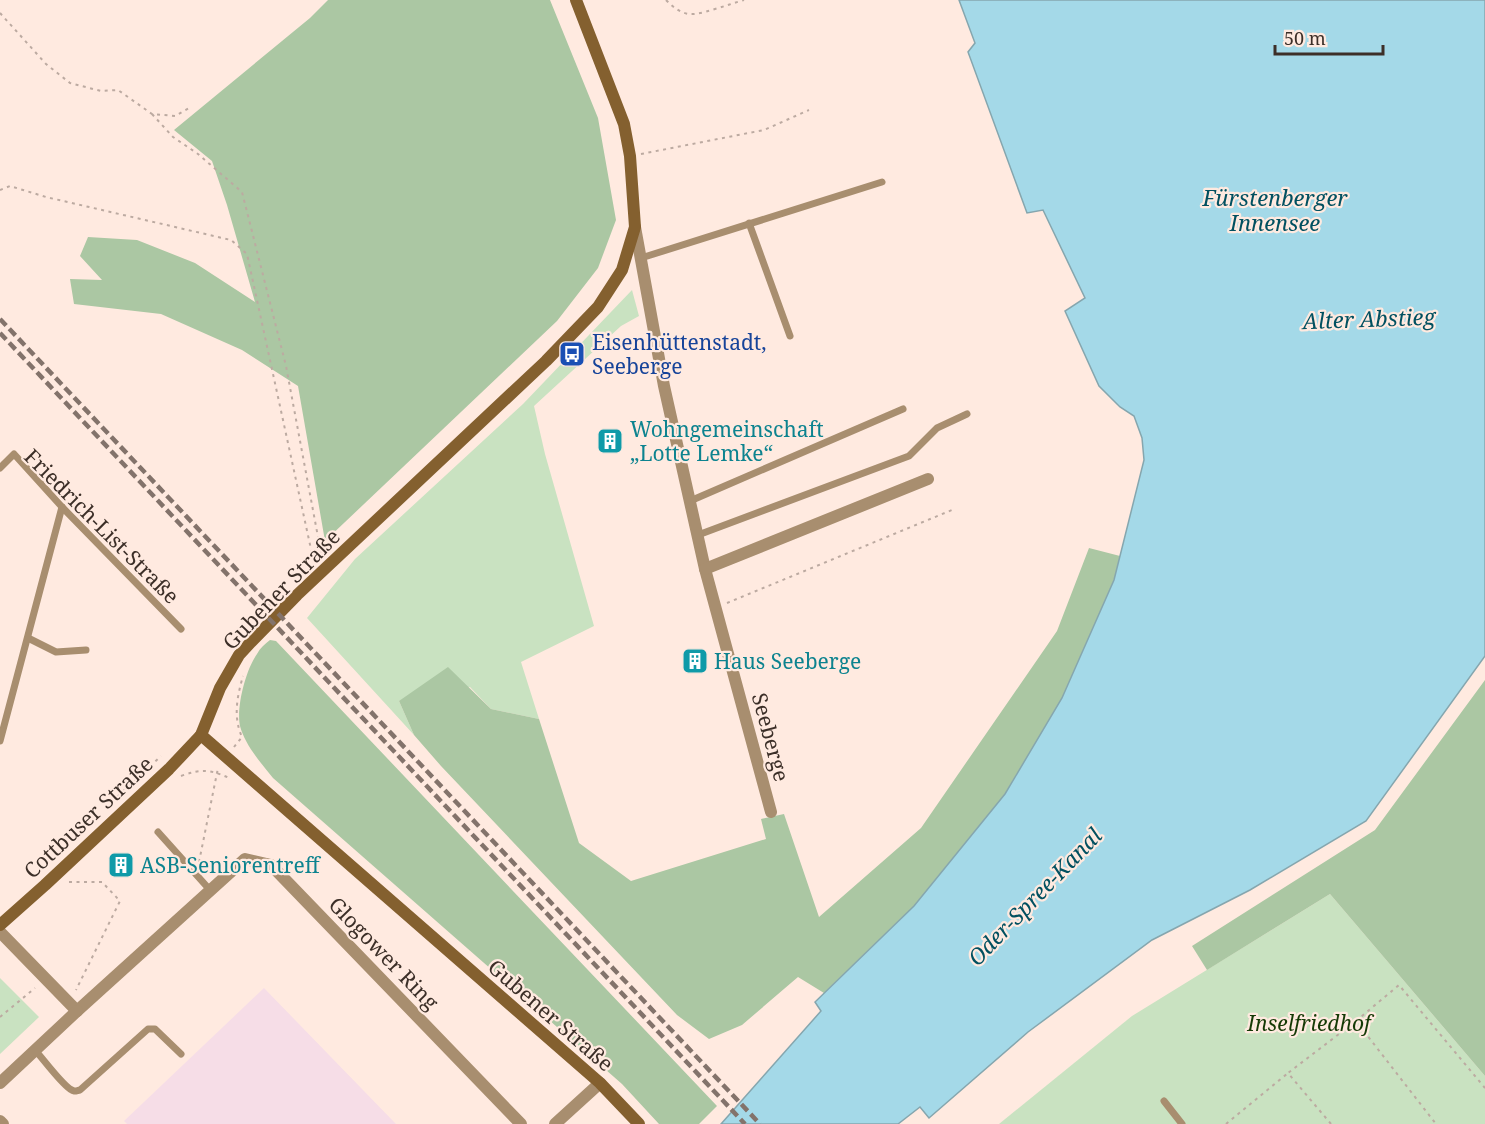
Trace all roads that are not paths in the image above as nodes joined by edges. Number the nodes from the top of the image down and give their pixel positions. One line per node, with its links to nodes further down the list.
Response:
1 (576, 0): 4 (main road, Gubener Straße)
2 (882, 182): 3 (lane)
3 (749, 224): 5 (lane); 6 (lane)
4 (635, 227): 5 (street, Seeberge); 18 (main road, Gubener Straße)
5 (641, 258): 11 (street, Seeberge)
6 (790, 336)
7 (903, 409): 11 (lane)
8 (967, 414): 13 (lane)
9 (0, 468): 12 (lane, Friedrich-List-Straße)
10 (928, 479): 14 (street)
11 (690, 501): 13 (street, Seeberge)
12 (62, 507): 15 (lane, Friedrich-List-Straße); 16 (lane)
13 (698, 535): 14 (street, Seeberge)
14 (705, 569): 20 (street, Seeberge)
15 (181, 628)
16 (27, 638): 17 (lane); 19 (lane)
17 (86, 650)
18 (201, 735): 23 (main road, Cottbuser Straße); 29 (main road, Gubener Straße)
19 (0, 741)
20 (771, 812)
21 (158, 832): 22 (lane)
22 (210, 890): 25 (street, Glogower Ring); 33 (street, Glogower Ring)
23 (0, 926)
24 (0, 932): 25 (street)
25 (73, 1007): 26 (street, Glogower Ring)
26 (35, 1050): 27 (lane); 28 (street, Glogower Ring)
27 (181, 1054)
28 (0, 1083)
29 (600, 1083): 34 (street); 35 (main road, Gubener Straße)
30 (1164, 1101): 36 (lane)
31 (0, 1120): 32 (street)
32 (3, 1124)
33 (521, 1124)
34 (555, 1124)
35 (639, 1124)
36 (1182, 1124)

